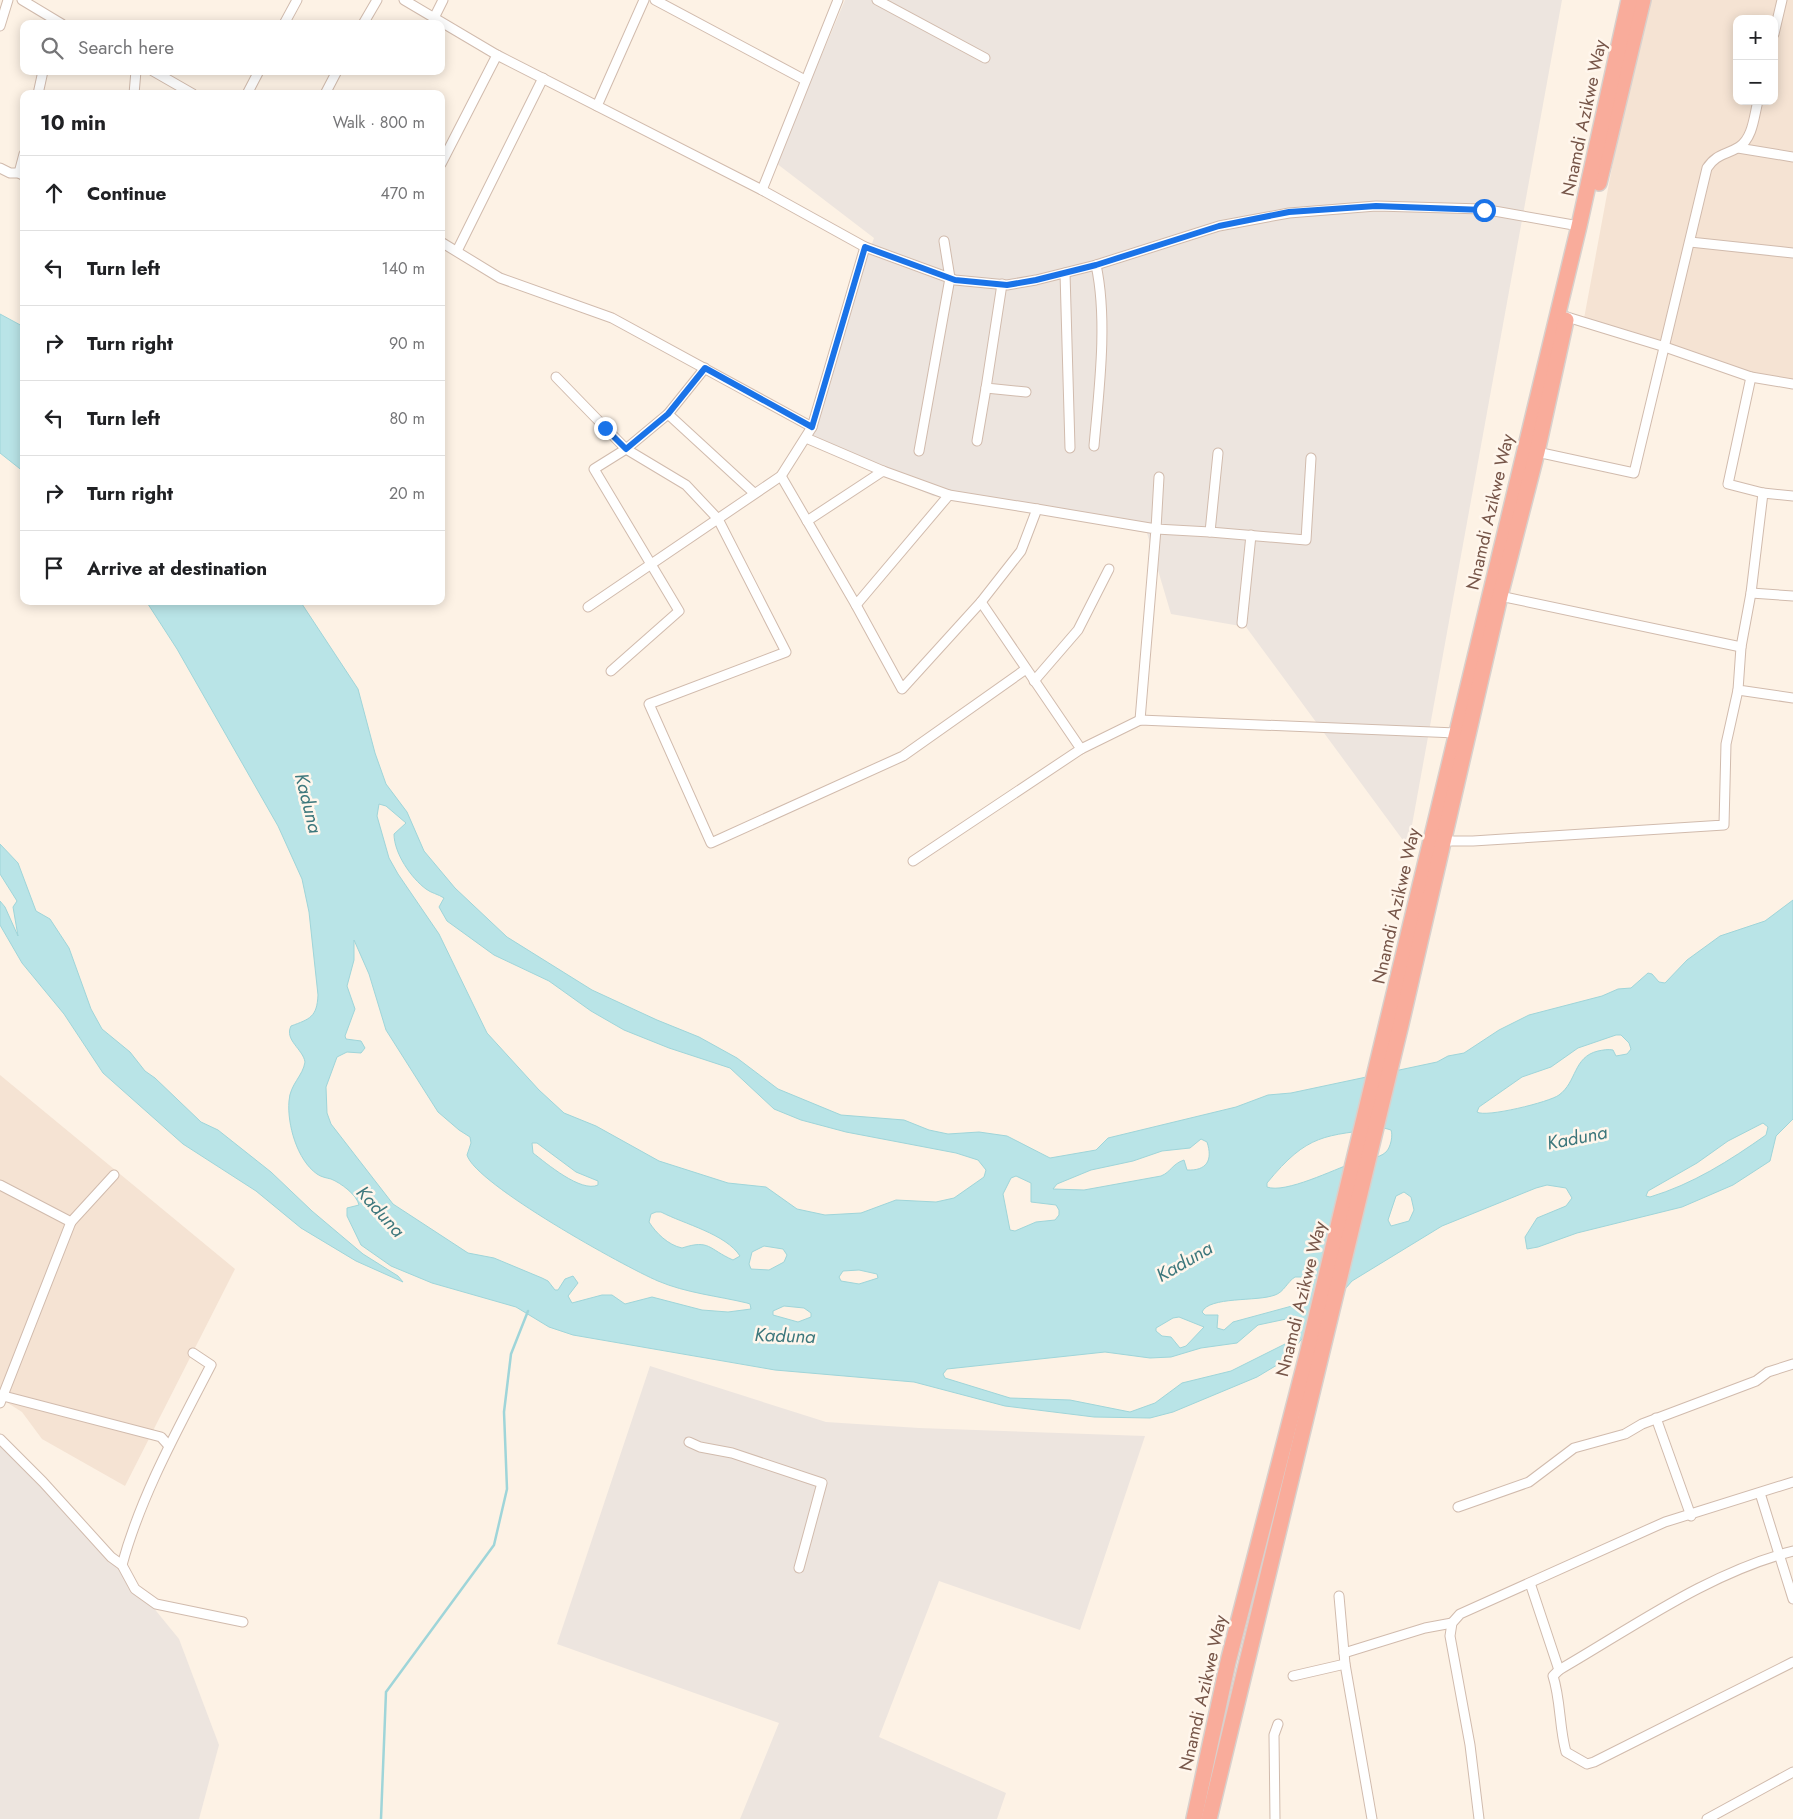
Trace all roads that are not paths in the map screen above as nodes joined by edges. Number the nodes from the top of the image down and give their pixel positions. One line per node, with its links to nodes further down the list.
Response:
1 (8, 0): 21 (street)
2 (22, 0): 16 (street)
3 (297, 0): 17 (street)
4 (377, 0): 18 (street)
5 (404, 0): 15 (street)
6 (443, 0): 15 (street)
7 (644, 0): 37 (street)
8 (655, 0): 30 (street)
9 (838, 0): 30 (street)
10 (877, 0): 23 (street)
11 (1629, 0): 44 (highway, Nnamdi Azikwe Way)
12 (1643, 0): 55 (highway, Nnamdi Azikwe Way)
13 (1782, 0): 14 (street)
14 (1778, 17)
15 (434, 18): 19 (street)
16 (54, 20)
17 (286, 20)
18 (366, 20)
19 (437, 20)
20 (445, 24): 22 (street)
21 (0, 26)
22 (497, 55): 29 (street); 39 (street)
23 (985, 58)
24 (42, 75): 31 (street)
25 (136, 75): 32 (street)
26 (160, 75): 33 (street)
27 (257, 75): 34 (street)
28 (335, 75): 35 (street)
29 (543, 78): 37 (street); 49 (street)
30 (805, 80): 43 (street)
31 (39, 90)
32 (134, 90)
33 (187, 90)
34 (249, 90)
35 (327, 90)
36 (1757, 105): 38 (street)
37 (597, 106): 43 (street)
38 (1738, 148): 40 (street); 46 (street)
39 (445, 156)
40 (1793, 157)
41 (0, 168): 42 (street)
42 (20, 174)
43 (762, 190): 48 (street)
44 (1579, 226): 51 (street); 103 (highway, Nnamdi Azikwe Way)
45 (944, 241): 53 (street)
46 (1690, 242): 50 (street); 56 (street)
47 (445, 244): 49 (street)
48 (865, 247): 53 (street); 64 (street)
49 (457, 251): 57 (street)
50 (1793, 253)
51 (1096, 265): 52 (street); 67 (street)
52 (1065, 273): 54 (street); 68 (street)
53 (950, 278): 54 (street); 70 (street)
54 (1002, 284): 61 (street)
55 (1567, 316): 56 (street); 71 (highway, Nnamdi Azikwe Way)
56 (1665, 347): 59 (street); 71 (street)
57 (705, 368): 63 (street); 64 (street)
58 (556, 377): 69 (street)
59 (1750, 377): 60 (street); 78 (street)
60 (1793, 384)
61 (986, 388): 62 (street); 66 (street)
62 (1026, 392)
63 (668, 414): 69 (street); 77 (street)
64 (812, 427): 65 (street)
65 (806, 438): 74 (street); 75 (street)
66 (977, 441)
67 (1094, 446)
68 (1070, 448)
69 (626, 449): 82 (street); 87 (street)
70 (919, 451)
71 (1537, 452): 90 (highway, Nnamdi Azikwe Way)
72 (1218, 453): 85 (street)
73 (1311, 458): 86 (street)
74 (883, 471): 79 (street); 83 (street)
75 (781, 476): 77 (street); 83 (street)
76 (1159, 477): 84 (street)
77 (754, 493): 82 (street)
78 (1763, 493): 80 (street); 89 (street)
79 (949, 495): 81 (street); 93 (street)
80 (1793, 496)
81 (1037, 509): 84 (street); 92 (street)
82 (718, 519): 87 (street); 97 (street)
83 (807, 521): 93 (street)
84 (1156, 528): 85 (street); 102 (street)
85 (1210, 532): 86 (street)
86 (1251, 536): 95 (street)
87 (652, 564): 94 (street); 98 (street)
88 (1109, 569): 99 (street)
89 (1751, 594): 91 (street); 96 (street)
90 (1500, 596): 96 (street); 105 (highway, Nnamdi Azikwe Way)
91 (1793, 596)
92 (981, 602): 93 (street); 97 (street)
93 (856, 605)
94 (588, 607)
95 (1242, 623)
96 (1741, 647): 100 (street)
97 (1026, 669): 99 (street)
98 (611, 671)
99 (1034, 681): 104 (street)
100 (1738, 690): 101 (street); 105 (street)
101 (1793, 698)
102 (1140, 720): 103 (street); 104 (street)
103 (1456, 733): 107 (highway, Nnamdi Azikwe Way)
104 (1081, 749): 106 (street)
105 (1444, 841): 107 (highway, Nnamdi Azikwe Way)
106 (913, 861)
107 (1394, 1023): 112 (highway, Nnamdi Azikwe Way)
108 (114, 1175): 110 (street)
109 (0, 1185): 110 (street)
110 (71, 1222): 114 (street)
111 (193, 1353): 118 (street)
112 (1314, 1356): 139 (highway, Nnamdi Azikwe Way); 140 (highway, Nnamdi Azikwe Way)
113 (1793, 1364): 115 (street)
114 (1, 1398): 118 (street)
115 (1656, 1418): 121 (street); 122 (street)
116 (0, 1439): 125 (street)
117 (689, 1442): 126 (street)
118 (169, 1446): 125 (street)
119 (1793, 1482): 120 (street)
120 (1760, 1493): 122 (street); 124 (street)
121 (1458, 1507)
122 (1691, 1516): 127 (street)
123 (1793, 1551): 124 (street)
124 (1780, 1555): 129 (street); 135 (street)
125 (122, 1565): 130 (street)
126 (799, 1568)
127 (1530, 1582): 131 (street); 135 (street)
128 (1339, 1596): 132 (street)
129 (1793, 1599)
130 (244, 1622)
131 (1452, 1623): 132 (street); 143 (street)
132 (1344, 1653): 134 (street)
133 (1793, 1662): 135 (street)
134 (1345, 1664): 136 (street); 142 (street)
135 (1559, 1670)
136 (1293, 1676)
137 (1278, 1724): 141 (street)
138 (1793, 1772): 144 (street)
139 (1194, 1819)
140 (1208, 1819)
141 (1275, 1819)
142 (1372, 1819)
143 (1479, 1819)
144 (1707, 1819)

